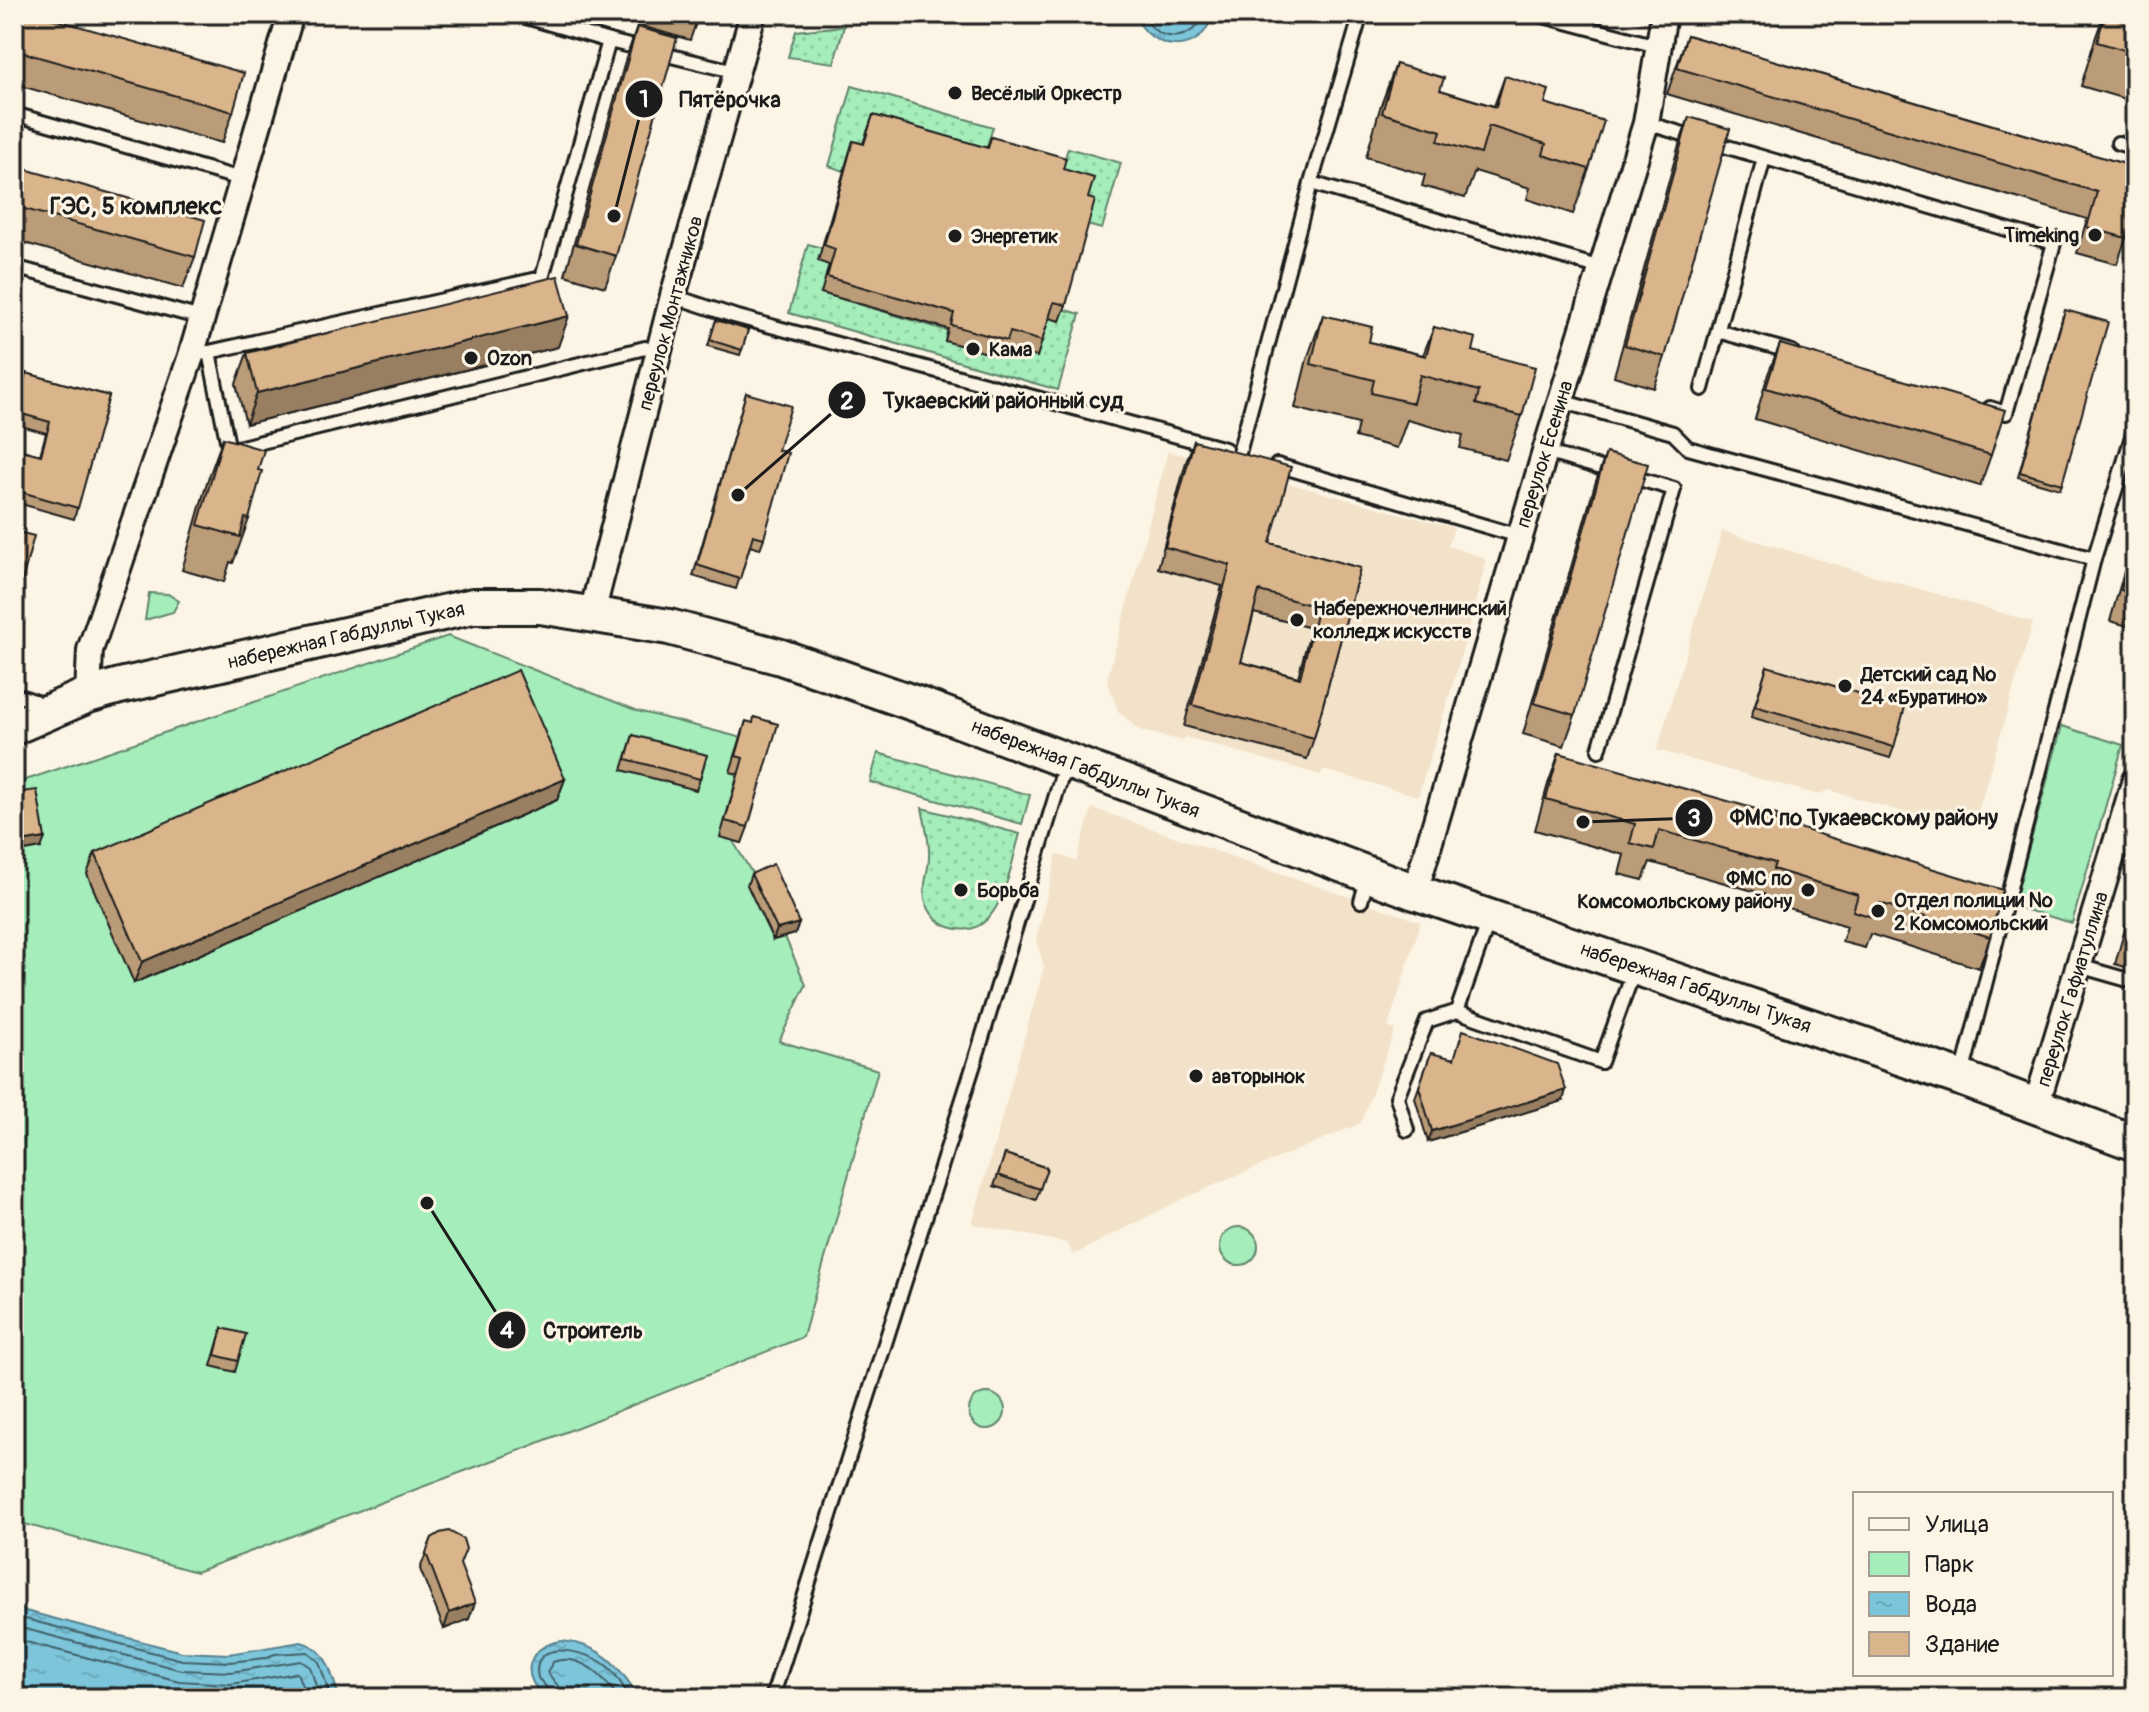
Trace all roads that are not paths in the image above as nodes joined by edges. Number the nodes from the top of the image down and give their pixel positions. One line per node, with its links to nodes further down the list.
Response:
1 (291, 14): 15 (street)
2 (516, 14): 7 (lane)
3 (753, 14): 9 (street, переулок Монтажников)
4 (1361, 14): 16 (lane)
5 (1536, 14): 8 (lane)
6 (1664, 14): 8 (street, переулок Есенина)
7 (609, 41): 9 (lane); 23 (lane)
8 (1657, 46): 11 (street, переулок Есенина)
9 (737, 72): 19 (street, переулок Монтажников)
10 (14, 114): 15 (lane)
11 (1646, 123): 14 (lane); 18 (street, переулок Есенина)
12 (2118, 143): 13 (lane)
13 (2135, 148)
14 (1764, 158): 21 (lane); 27 (lane)
15 (241, 179): 20 (street)
16 (1311, 183): 18 (lane); 30 (lane)
17 (14, 267): 20 (lane)
18 (1601, 268): 26 (street, переулок Есенина)
19 (673, 296): 30 (lane); 35 (street, переулок Монтажников)
20 (201, 318): 23 (street)
21 (1718, 331): 24 (lane); 25 (lane)
22 (645, 348): 23 (lane)
23 (200, 354): 37 (street)
24 (1809, 357)
25 (1702, 389)
26 (1561, 401): 29 (street, переулок Есенина); 34 (lane)
27 (1976, 404)
28 (2135, 427): 34 (lane)
29 (1545, 452): 33 (street, переулок Есенина); 40 (lane)
30 (1239, 453): 31 (lane)
31 (1254, 458)
32 (1269, 462): 33 (lane)
33 (1519, 536): 43 (street, переулок Есенина)
34 (2094, 559): 49 (lane)
35 (592, 613): 37 (main road, набережная Габдуллы Тукая); 41 (main road, набережная Габдуллы Тукая)
36 (14, 694): 38 (lane)
37 (88, 695): 38 (main road, набережная Габдуллы Тукая)
38 (55, 708): 39 (main road, набережная Габдуллы Тукая)
39 (14, 727)
40 (1599, 750)
41 (1067, 760): 43 (main road, набережная Габдуллы Тукая); 53 (lane)
42 (2135, 780): 45 (street, переулок Гафиатуллина)
43 (1415, 892): 44 (main road, набережная Габдуллы Тукая)
44 (1490, 917): 46 (main road, набережная Габдуллы Тукая); 48 (lane)
45 (2079, 966): 47 (lane); 50 (street, переулок Гафиатуллина)
46 (1635, 967): 48 (lane); 49 (main road, набережная Габдуллы Тукая)
47 (2135, 982)
48 (1457, 1011): 51 (lane)
49 (1961, 1078): 50 (main road, набережная Габдуллы Тукая)
50 (2036, 1106): 52 (main road, набережная Габдуллы Тукая)
51 (1407, 1130)
52 (2135, 1143)
53 (772, 1698)

